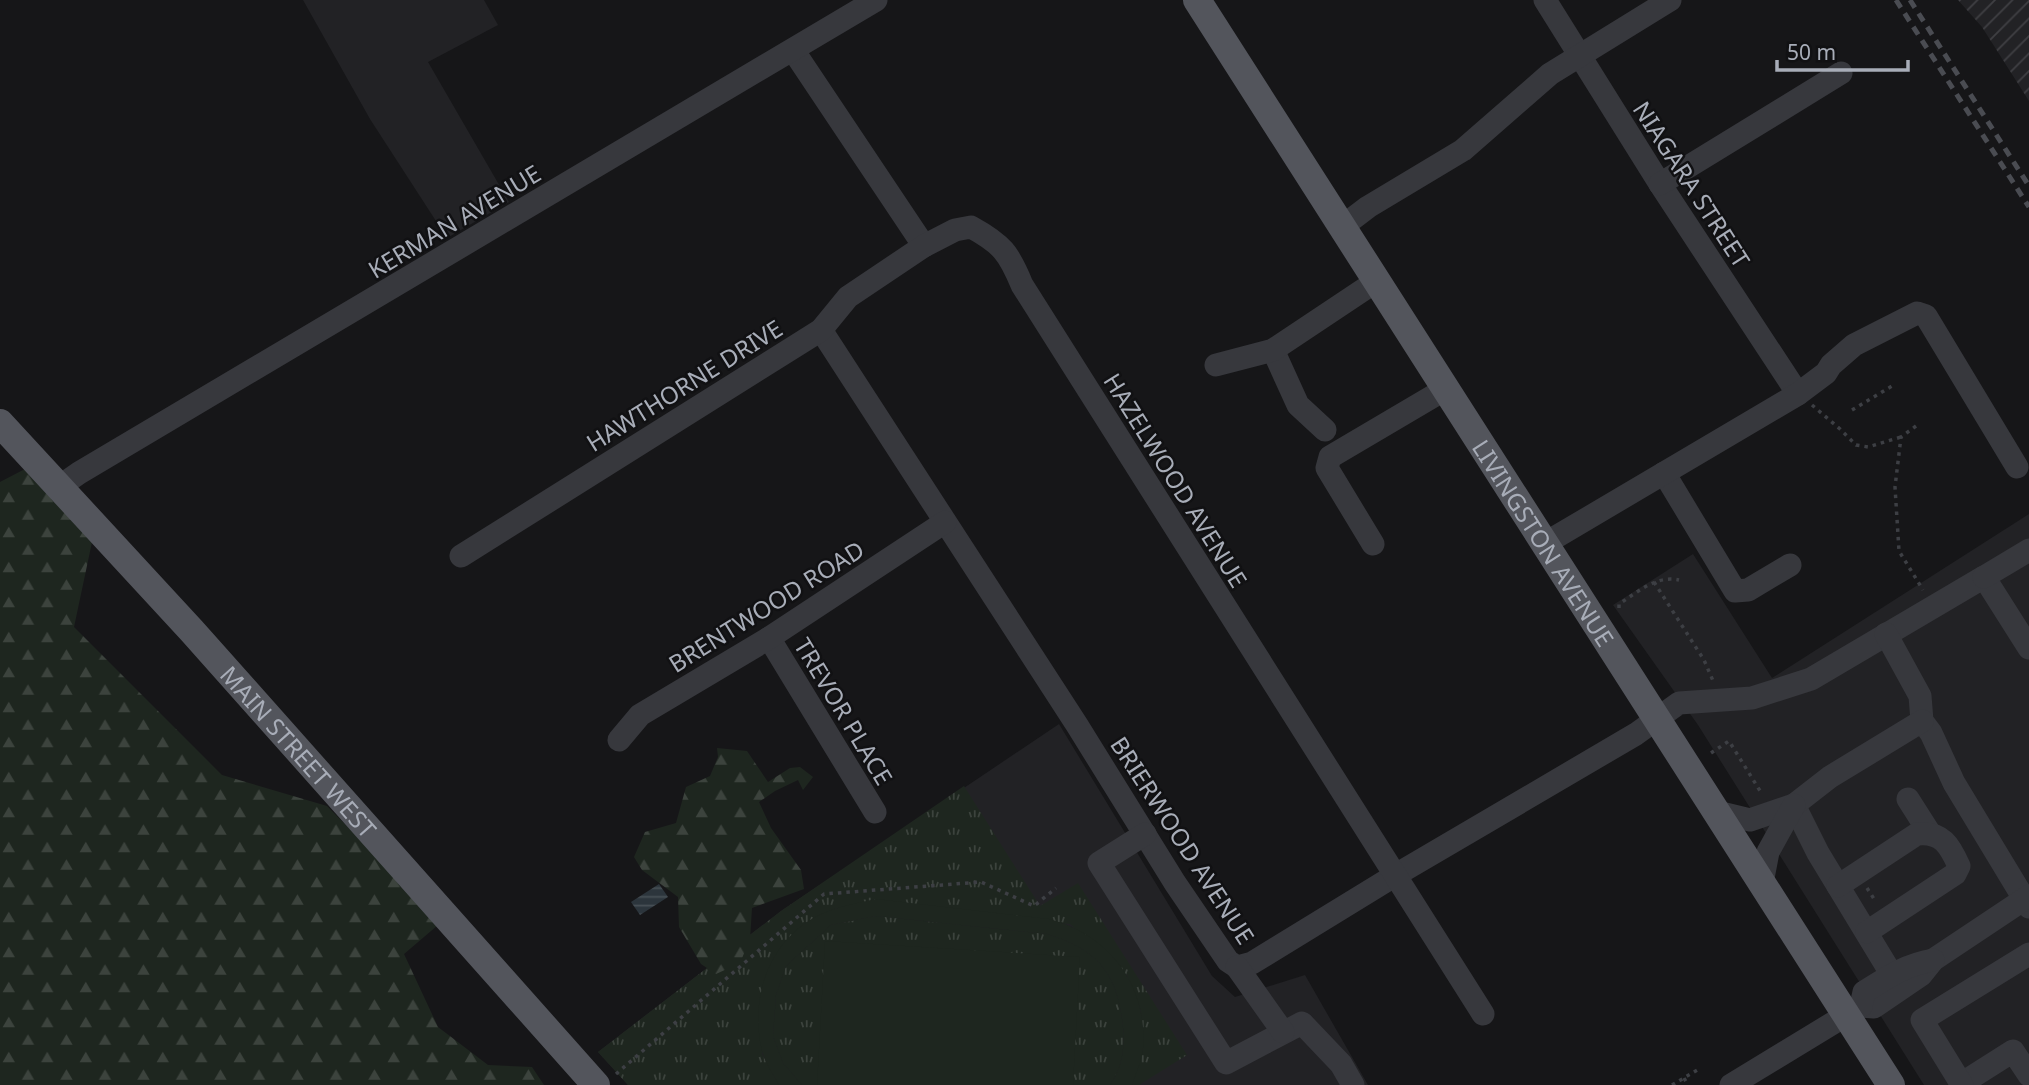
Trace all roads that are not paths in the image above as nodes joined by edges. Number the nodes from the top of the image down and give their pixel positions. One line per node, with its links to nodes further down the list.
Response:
1 (876, 0): 5 (street, KERMAN AVENUE)
2 (1197, 0): 9 (main road, LIVINGSTON AVENUE)
3 (1545, 0): 6 (street, NIAGARA STREET)
4 (1670, 0): 6 (street)
5 (793, 50): 10 (street); 21 (street, KERMAN AVENUE)
6 (1579, 57): 8 (street, NIAGARA STREET); 9 (street)
7 (1841, 73): 8 (street)
8 (1660, 184): 16 (street, NIAGARA STREET)
9 (1343, 226): 11 (main road, LIVINGSTON AVENUE)
10 (924, 246): 12 (street, HAWTHORNE DRIVE); 41 (street, HAZELWOOD AVENUE)
11 (1378, 280): 13 (street); 15 (main road, LIVINGSTON AVENUE)
12 (821, 330): 22 (street, BRIERWOOD AVENUE); 26 (street, HAWTHORNE DRIVE)
13 (1273, 350): 14 (street); 18 (street)
14 (1216, 365)
15 (1447, 388): 23 (street); 24 (main road, LIVINGSTON AVENUE)
16 (1798, 394): 19 (street); 20 (street)
17 (0, 423): 21 (main road, MAIN STREET WEST)
18 (1325, 430)
19 (2017, 467)
20 (1664, 473): 24 (street); 27 (street)
21 (60, 487): 54 (main road, MAIN STREET WEST)
22 (945, 522): 30 (street, BRENTWOOD ROAD); 40 (street, BRIERWOOD AVENUE)
23 (1373, 544)
24 (1544, 544): 32 (main road, LIVINGSTON AVENUE)
25 (2029, 550): 28 (street, BRIERWOOD AVENUE)
26 (461, 556)
27 (1790, 565)
28 (1984, 577): 29 (street, BRIERWOOD AVENUE); 31 (street)
29 (1886, 634): 32 (street, BRIERWOOD AVENUE); 33 (street)
30 (769, 638): 34 (street, BRENTWOOD ROAD); 38 (street, TREVOR PLACE)
31 (2029, 648)
32 (1656, 717): 37 (main road, LIVINGSTON AVENUE); 41 (street, BRIERWOOD AVENUE)
33 (1922, 721): 36 (street); 44 (street)
34 (619, 740)
35 (1908, 799): 39 (street)
36 (1794, 805): 37 (street); 42 (street); 43 (street)
37 (1717, 812): 42 (main road, LIVINGSTON AVENUE)
38 (875, 813)
39 (1929, 832): 43 (street); 45 (street)
40 (1145, 834): 48 (street, BRIERWOOD AVENUE); 52 (street)
41 (1394, 876): 48 (street, BRIERWOOD AVENUE); 51 (street, HAZELWOOD AVENUE)
42 (1762, 883): 50 (main road, LIVINGSTON AVENUE)
43 (1838, 886): 45 (street)
44 (2027, 901): 47 (street)
45 (1867, 932): 49 (street)
46 (2029, 954): 55 (street)
47 (1933, 960): 49 (street); 50 (street)
48 (1237, 967): 52 (street)
49 (1892, 975): 50 (street)
50 (1854, 1010): 57 (street); 58 (main road, LIVINGSTON AVENUE)
51 (1483, 1014)
52 (1283, 1032): 56 (street)
53 (2029, 1075): 55 (street)
54 (602, 1082)
55 (1962, 1084)
56 (1353, 1085)
57 (1731, 1085)
58 (1891, 1085)

